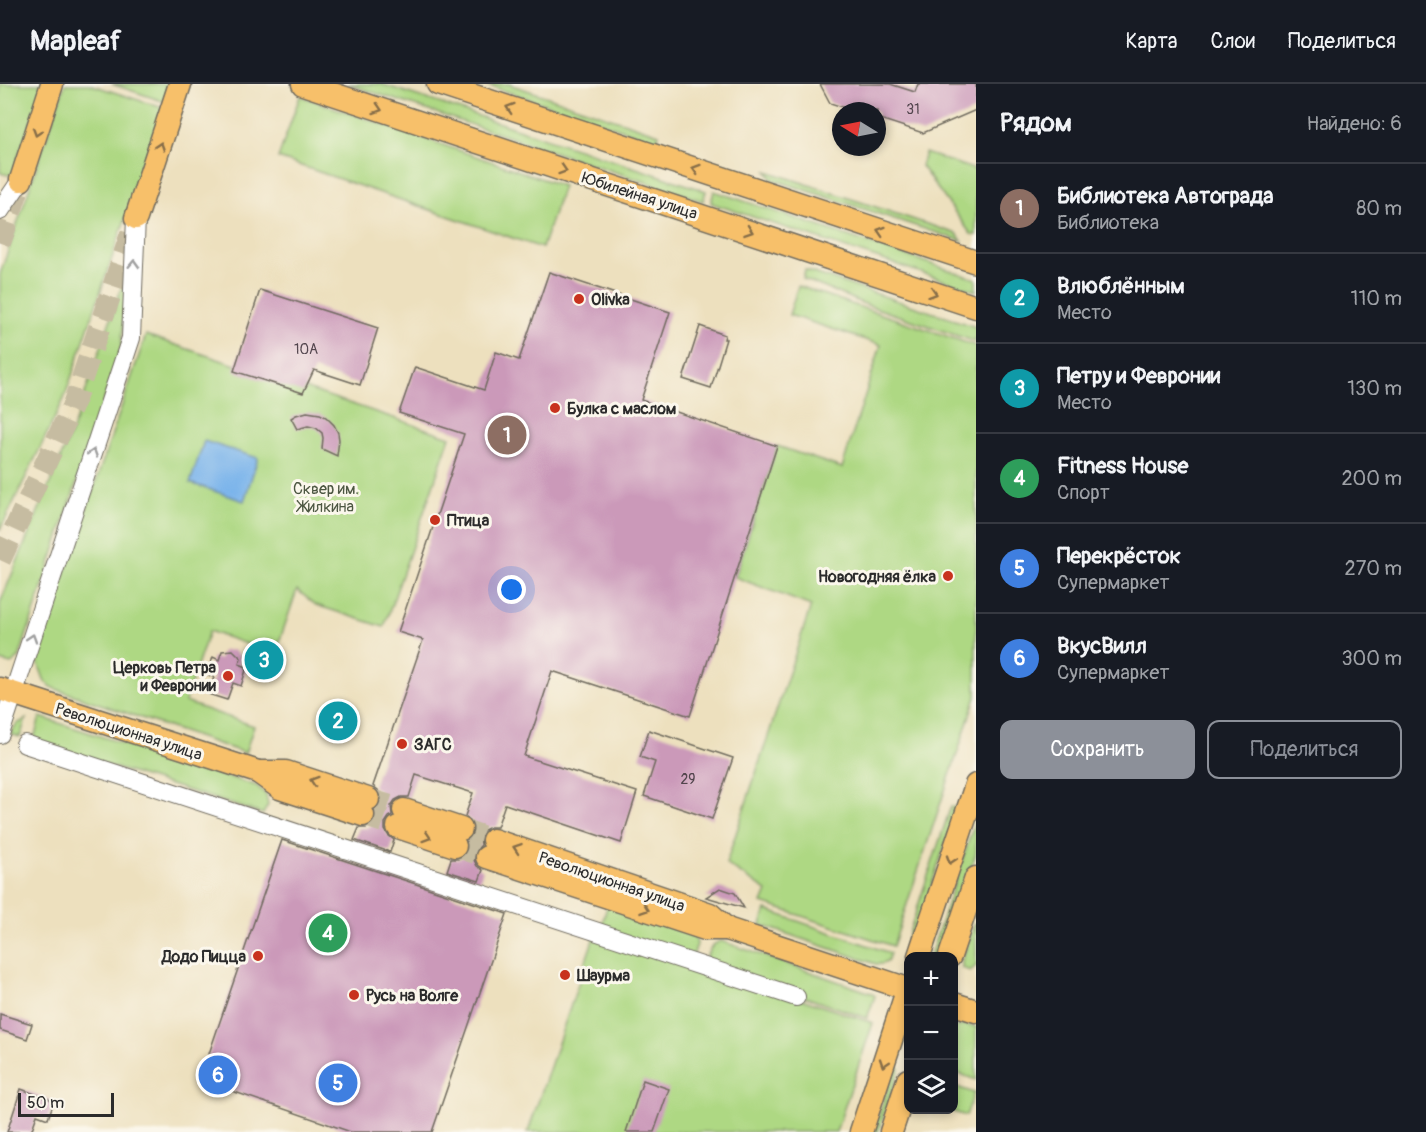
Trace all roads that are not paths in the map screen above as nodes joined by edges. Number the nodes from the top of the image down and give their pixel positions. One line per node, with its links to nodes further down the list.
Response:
1 (52, 84): 5 (main road, one-way to 5)
2 (180, 84): 7 (main road, one-way to 2)
3 (303, 84): 9 (main road, Юбилейная улица, one-way to 9)
4 (438, 84): 8 (main road, one-way to 4)
5 (21, 180): 6 (street)
6 (0, 211)
7 (136, 218): 10 (street, one-way to 7)
8 (976, 262)
9 (976, 307)
10 (7, 691): 11 (street); 14 (main road, Революционная улица)
11 (0, 734)
12 (25, 744): 22 (street)
13 (976, 785): 19 (main road, one-way to 19)
14 (366, 807)
15 (401, 819): 16 (main road)
16 (458, 837)
17 (490, 848): 21 (main road, Революционная улица)
18 (976, 878): 20 (main road)
19 (921, 952)
20 (952, 952)
21 (904, 987)
22 (796, 997)
23 (904, 1000): 27 (main road, one-way to 27)
24 (958, 1005): 25 (main road)
25 (976, 1011)
26 (904, 1094): 28 (main road)
27 (861, 1132)
28 (891, 1132)

